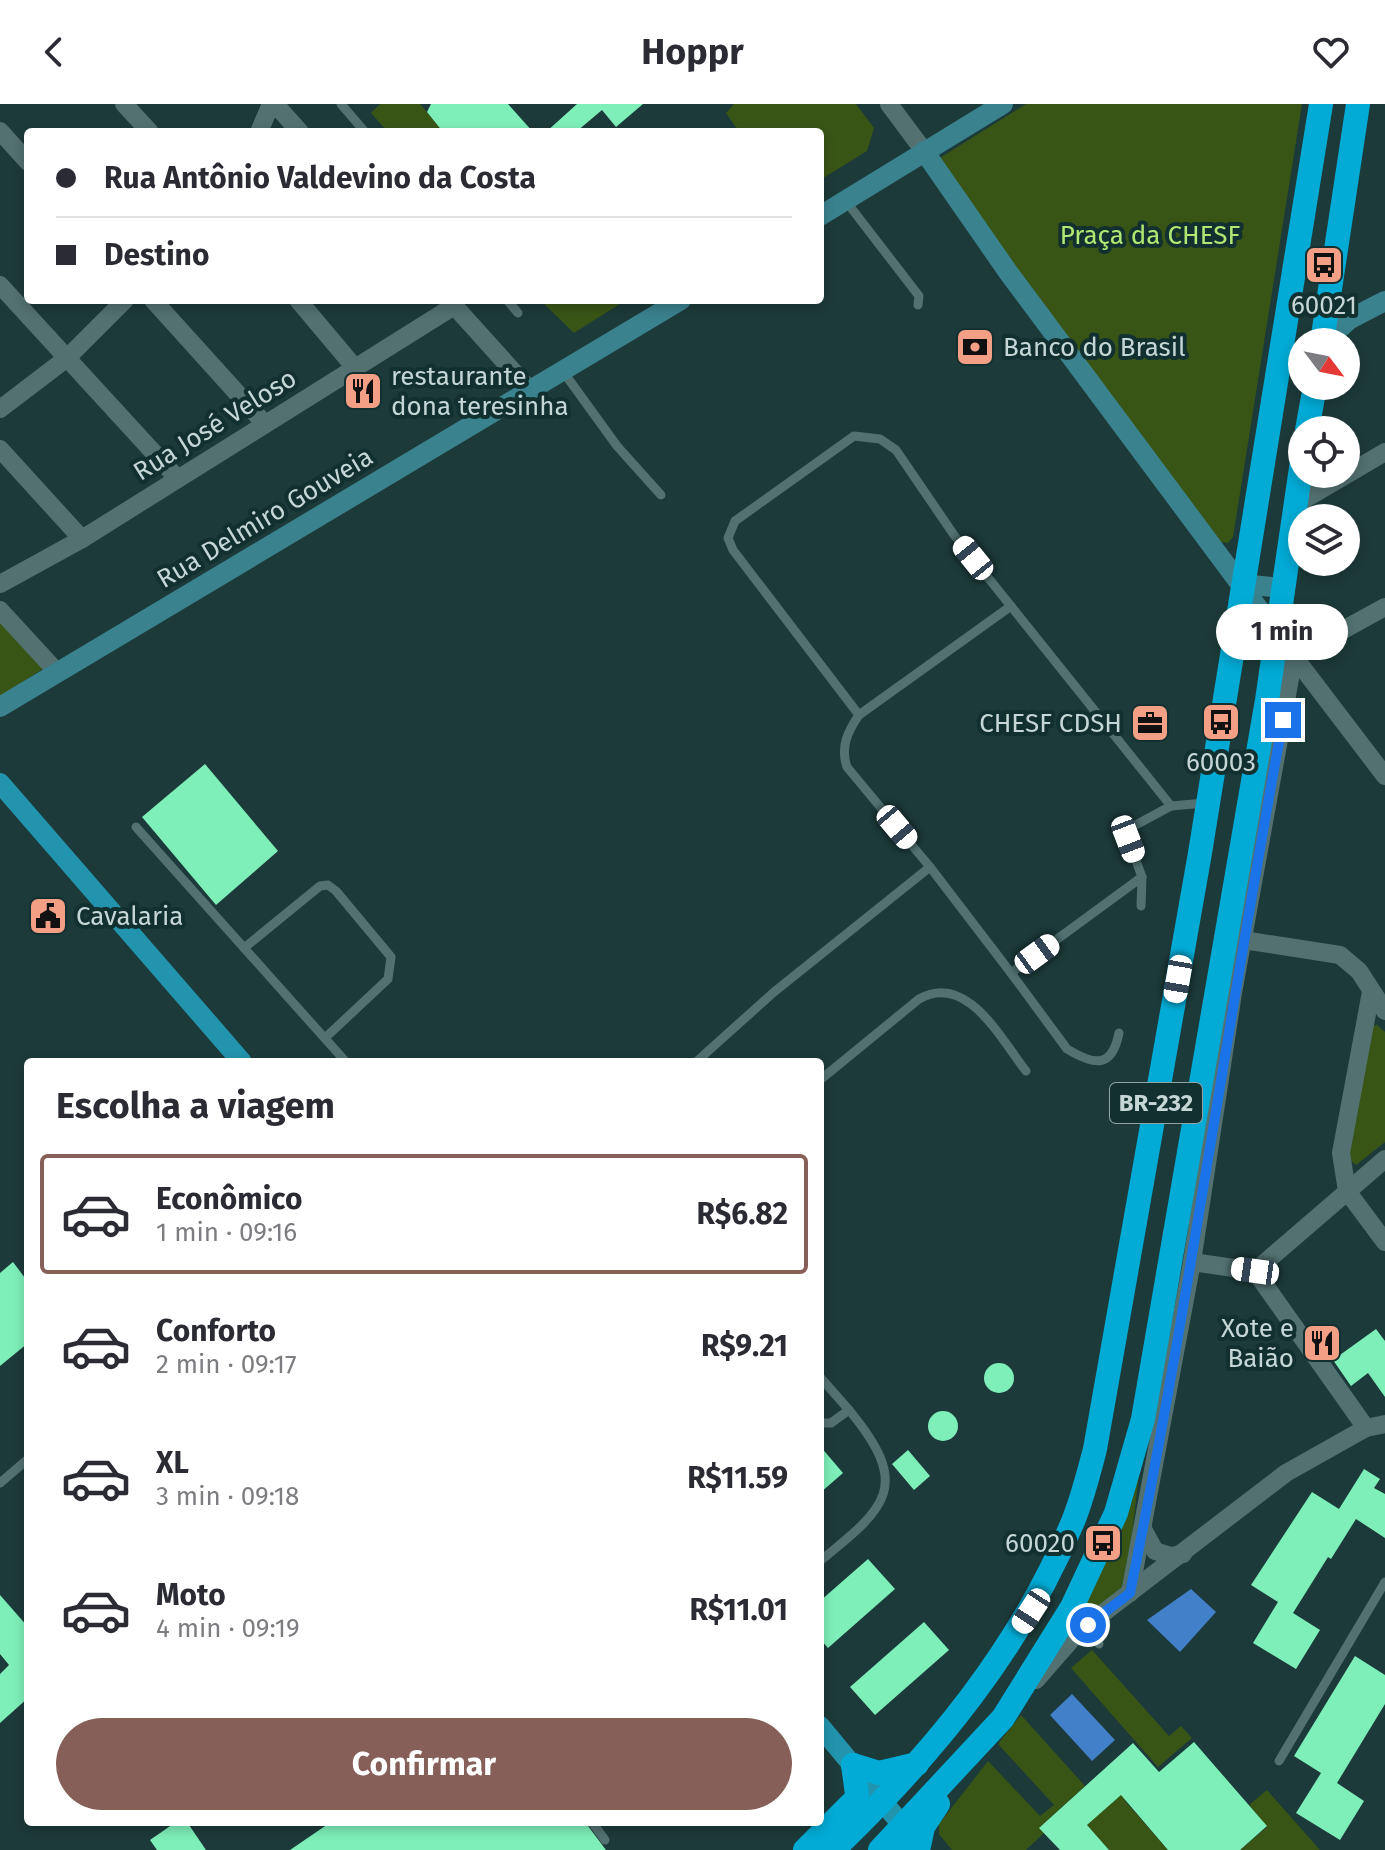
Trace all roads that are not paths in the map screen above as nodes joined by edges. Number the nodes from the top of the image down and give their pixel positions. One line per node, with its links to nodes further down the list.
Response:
1 (124, 104): 8 (street)
2 (273, 104): 9 (street); 10 (street)
3 (341, 104): 11 (lane)
4 (889, 104): 13 (street)
5 (1003, 104): 13 (street)
6 (1321, 104): 44 (highway, BR-232)
7 (1358, 104): 28 (highway)
8 (146, 128)
9 (261, 128)
10 (296, 128)
11 (362, 128)
12 (0, 131): 14 (street)
13 (924, 151): 15 (street); 44 (street)
14 (24, 158)
15 (845, 200): 16 (street); 26 (lane)
16 (824, 213)
17 (0, 285): 30 (street)
18 (1385, 301): 29 (street)
19 (121, 304): 30 (street)
20 (157, 304): 35 (street)
21 (301, 304): 31 (street)
22 (451, 304): 31 (street, Rua José Veloso)
23 (453, 304): 33 (street)
24 (510, 304): 27 (lane)
25 (674, 304): 32 (street, Rua Delmiro Gouveia)
26 (918, 305)
27 (518, 313)
28 (1326, 328)
29 (1340, 328)
30 (67, 358): 34 (street); 38 (street)
31 (356, 369): 35 (street, Rua José Veloso)
32 (562, 370): 33 (street, Rua Delmiro Gouveia); 39 (lane)
33 (530, 390): 51 (street, Rua Delmiro Gouveia)
34 (0, 409)
35 (265, 424): 38 (street, Rua José Veloso)
36 (0, 449): 41 (street)
37 (1385, 452): 40 (street)
38 (177, 478): 41 (street, Rua José Veloso)
39 (661, 495)
40 (1297, 504)
41 (82, 539): 43 (street, Rua José Veloso)
42 (1288, 550): 45 (highway, BR-232)
43 (0, 584)
44 (1242, 584): 45 (street); 49 (street); 56 (highway, BR-232)
45 (1282, 588): 49 (highway, BR-232)
46 (1011, 606): 53 (lane); 53 (lane); 57 (lane)
47 (1385, 607): 50 (street)
48 (0, 610): 51 (street)
49 (1276, 632): 50 (street); 93 (highway, BR-232)
50 (1294, 657): 54 (street); 62 (street)
51 (58, 673): 52 (street, Rua Delmiro Gouveia)
52 (0, 707)
53 (859, 715): 59 (lane)
54 (1385, 776)
55 (0, 783): 69 (main road)
56 (1207, 802): 57 (lane); 91 (highway, BR-232)
57 (1171, 806): 60 (lane)
58 (136, 827): 63 (lane)
59 (930, 867): 64 (lane); 71 (lane)
60 (1142, 877): 61 (lane); 64 (lane)
61 (1141, 906)
62 (1243, 940): 65 (street); 77 (street)
63 (244, 948): 68 (lane); 68 (lane)
64 (1011, 973): 67 (lane)
65 (1371, 992): 66 (street); 75 (street)
66 (1385, 1011)
67 (1119, 1033)
68 (325, 1038): 70 (lane)
69 (239, 1058)
70 (342, 1058)
71 (700, 1058)
72 (1026, 1071): 73 (lane)
73 (824, 1077)
74 (1385, 1159): 75 (street)
75 (1347, 1191): 76 (street); 78 (street)
76 (1385, 1242)
77 (1192, 1262): 78 (street); 86 (street)
78 (1255, 1271): 83 (street)
79 (824, 1382): 80 (lane)
80 (849, 1410): 81 (lane); 88 (lane)
81 (824, 1423)
82 (1385, 1424): 83 (street)
83 (1366, 1428): 87 (street)
84 (24, 1462): 85 (lane)
85 (0, 1483)
86 (1143, 1529): 87 (street); 90 (street)
87 (1183, 1554): 90 (street)
88 (824, 1558)
89 (1385, 1582): 97 (lane)
90 (1130, 1593): 92 (street)
91 (1031, 1611): 93 (highway); 96 (highway); 98 (highway, BR-232)
92 (1088, 1634): 93 (highway); 94 (street)
93 (1053, 1638): 94 (highway, BR-232)
94 (1003, 1718): 96 (highway, BR-232)
95 (824, 1731): 99 (main road)
96 (986, 1737): 100 (highway, BR-232); 102 (highway)
97 (1279, 1761)
98 (917, 1764): 99 (highway); 101 (highway, BR-232)
99 (853, 1765): 101 (main road); 105 (highway)
100 (938, 1790): 102 (highway); 106 (highway, BR-232)
101 (881, 1801): 105 (highway, BR-232); 106 (main road)
102 (931, 1813): 106 (highway)
103 (595, 1826): 104 (lane)
104 (605, 1840)
105 (823, 1841)
106 (911, 1843): 107 (highway, BR-232)
107 (880, 1850)

